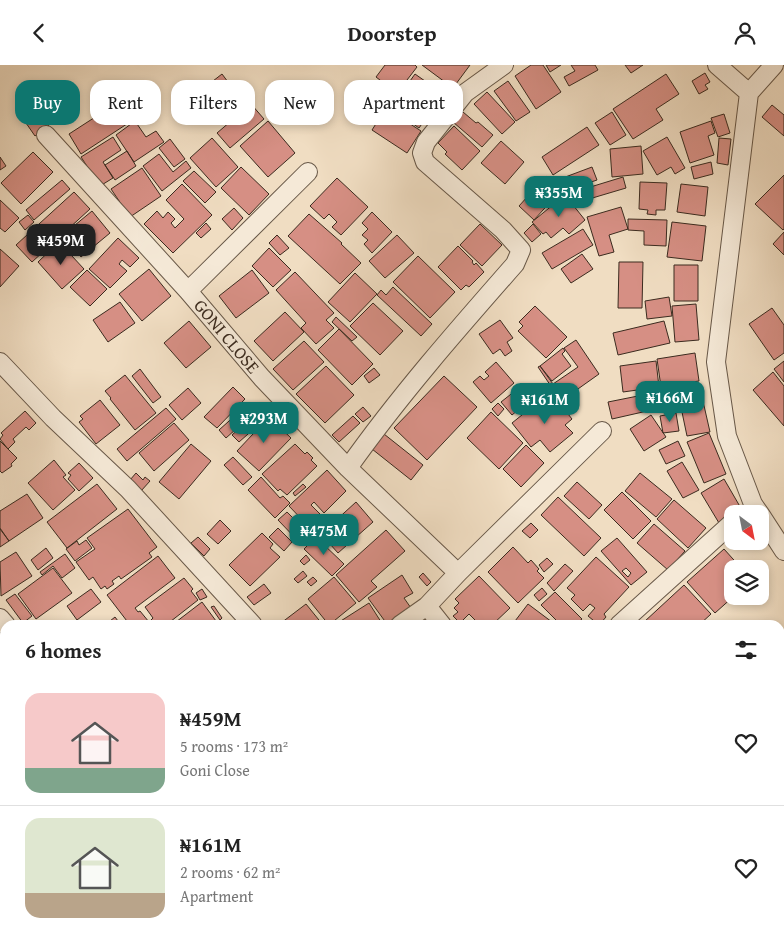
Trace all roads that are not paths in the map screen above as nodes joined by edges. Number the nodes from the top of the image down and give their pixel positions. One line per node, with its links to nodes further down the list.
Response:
1 (504, 65): 11 (street)
2 (717, 65): 5 (street)
3 (775, 65): 4 (street); 5 (street)
4 (784, 72)
5 (749, 93): 12 (street)
6 (46, 135): 8 (street, GONI CLOSE)
7 (308, 173): 8 (street)
8 (188, 291): 11 (street, GONI CLOSE)
9 (0, 362): 18 (street)
10 (602, 431): 16 (street)
11 (348, 468): 16 (street, GONI CLOSE)
12 (752, 505)
13 (724, 530): 21 (street)
14 (769, 531): 15 (street)
15 (784, 551)
16 (458, 573): 17 (street)
17 (427, 606): 19 (street); 20 (street)
18 (248, 620)
19 (407, 620)
20 (438, 620)
21 (625, 620)

